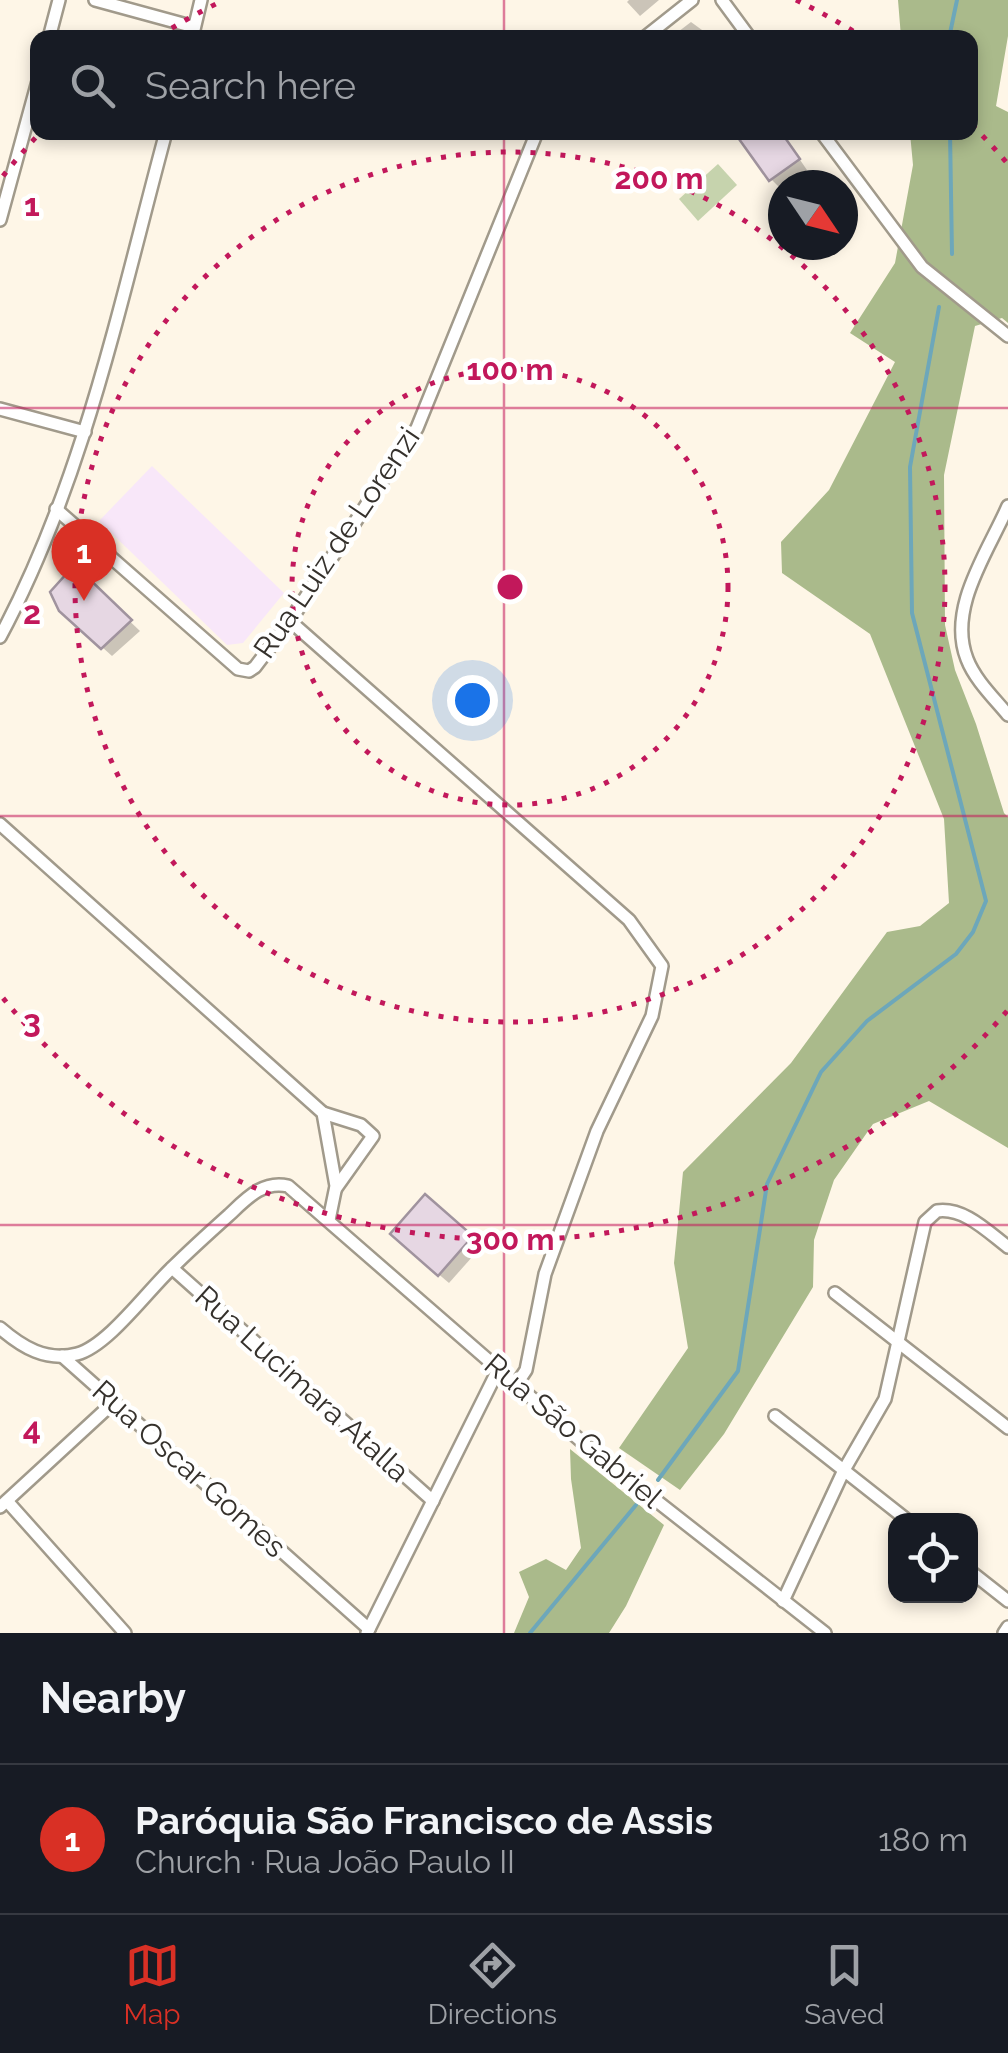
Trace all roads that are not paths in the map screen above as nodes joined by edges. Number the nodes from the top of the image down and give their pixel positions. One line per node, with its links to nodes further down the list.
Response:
1 (59, 0): 6 (street)
2 (94, 0): 7 (street)
3 (201, 0): 8 (street)
4 (692, 0): 9 (street)
5 (722, 0): 10 (street)
6 (51, 30)
7 (187, 30)
8 (194, 30)
9 (654, 30)
10 (744, 30)
11 (30, 110): 15 (street)
12 (164, 140): 18 (street)
13 (534, 140): 21 (street, Rua Luiz de Lorenzi)
14 (827, 140): 16 (street)
15 (0, 220)
16 (1008, 336)
17 (0, 408): 18 (street)
18 (85, 432): 20 (street)
19 (1008, 506): 23 (street)
20 (56, 510): 21 (street, Rua Luiz de Lorenzi); 22 (street)
21 (290, 621): 35 (street)
22 (0, 636)
23 (1008, 715)
24 (0, 824): 25 (street)
25 (323, 1112): 26 (street); 26 (street)
26 (336, 1188): 27 (street)
27 (330, 1220): 29 (street, Rua São Gabriel); 34 (street, Rua São Gabriel)
28 (1008, 1247): 32 (street)
29 (172, 1268): 33 (street); 40 (street, Rua Lucimara Atalla)
30 (835, 1293): 32 (street)
31 (1, 1330): 33 (street, Rua Oscar Gomes)
32 (898, 1342): 38 (street); 39 (street)
33 (62, 1356): 36 (street, Rua Oscar Gomes)
34 (498, 1370): 35 (street, Rua São Gabriel); 40 (street)
35 (516, 1386): 44 (street, Rua São Gabriel)
36 (114, 1402): 41 (street); 46 (street, Rua Oscar Gomes)
37 (776, 1416): 39 (street)
38 (1008, 1428)
39 (844, 1470): 42 (street); 44 (street)
40 (432, 1501): 46 (street)
41 (4, 1504): 47 (street)
42 (898, 1513)
43 (978, 1577): 45 (street)
44 (783, 1600): 48 (street, Rua São Gabriel)
45 (1008, 1600)
46 (368, 1631)
47 (125, 1633)
48 (825, 1633)

